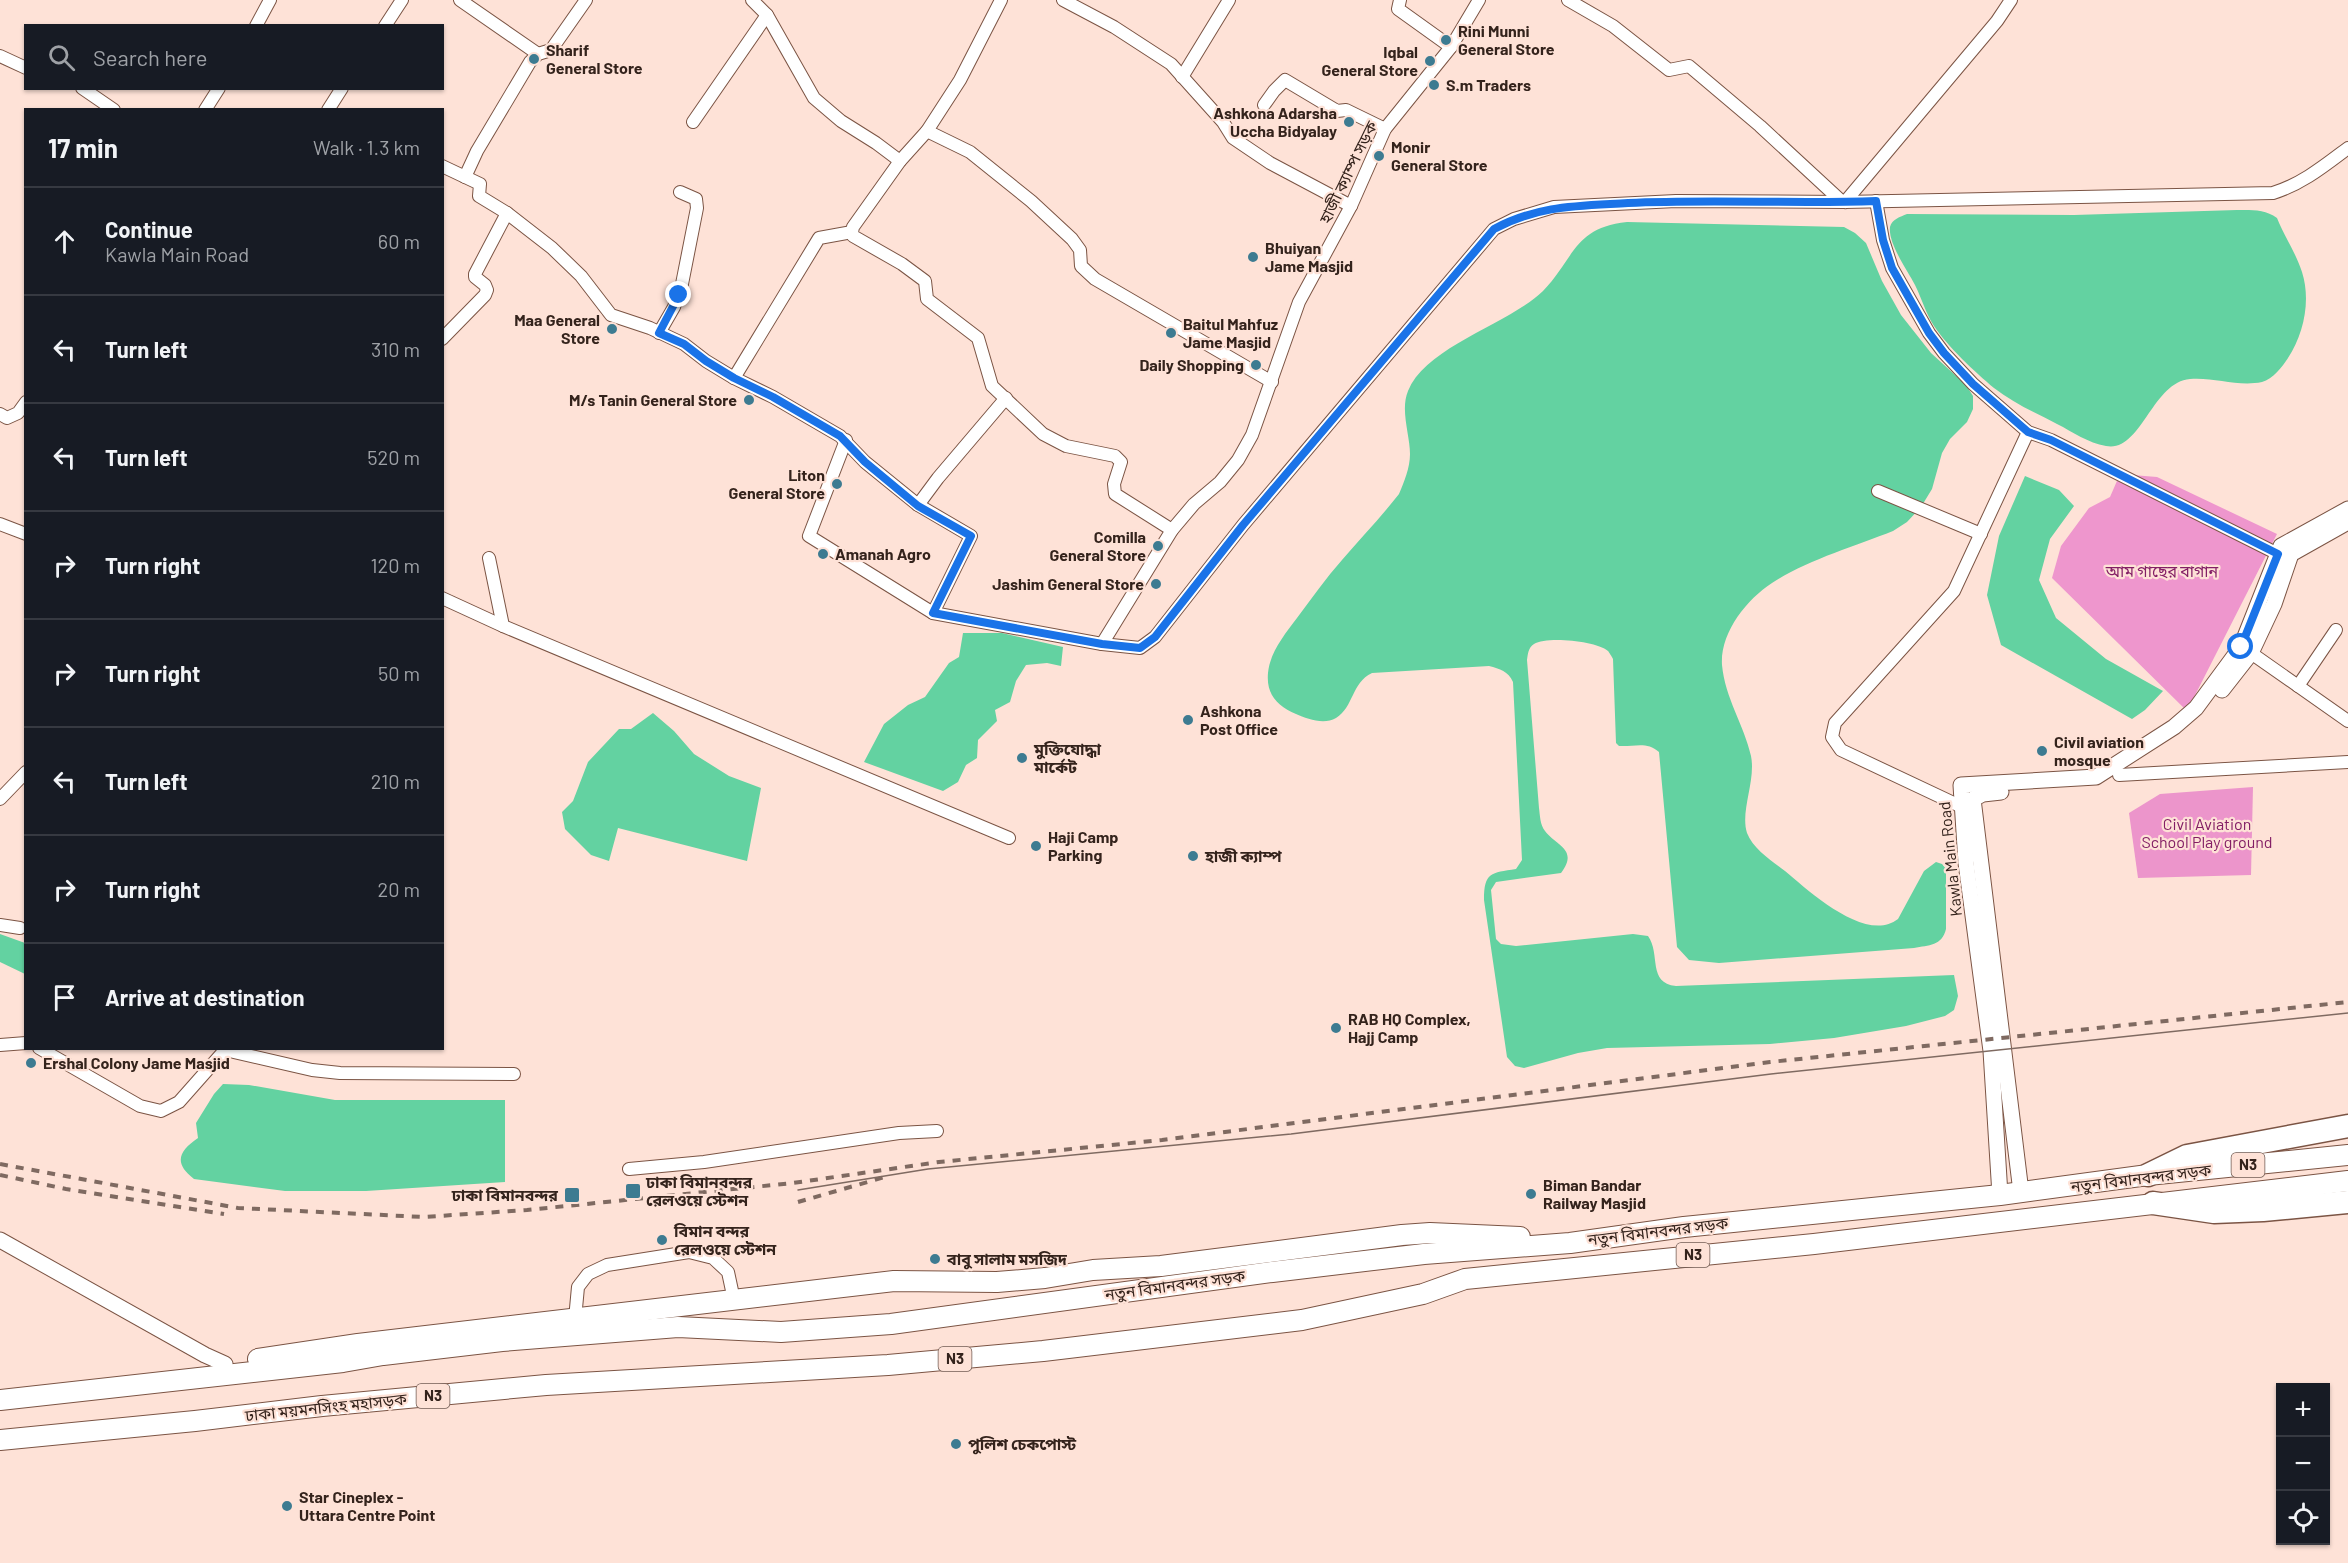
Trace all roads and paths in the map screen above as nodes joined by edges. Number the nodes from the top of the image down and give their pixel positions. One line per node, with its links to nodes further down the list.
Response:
1 (270, 0): 14 (street)
2 (402, 0): 15 (street)
3 (460, 0): 17 (street)
4 (586, 0): 17 (street)
5 (752, 0): 13 (street)
6 (1001, 0): 30 (street)
7 (1063, 0): 20 (street)
8 (1229, 0): 20 (street)
9 (1400, 0): 16 (street)
10 (1479, 0): 16 (street, হাজী ক্যাম্প সড়ক)
11 (1568, 0): 37 (street)
12 (2011, 0): 37 (street)
13 (767, 15): 28 (street); 32 (street)
14 (257, 24)
15 (386, 24)
16 (1451, 47): 29 (street, হাজী ক্যাম্প সড়ক)
17 (538, 54): 34 (street)
18 (0, 56): 19 (street)
19 (24, 67)
20 (1182, 77): 38 (street)
21 (85, 90): 25 (street)
22 (218, 90): 26 (street)
23 (341, 90): 27 (street)
24 (1264, 105): 29 (street)
25 (111, 108)
26 (207, 108)
27 (329, 108)
28 (693, 122)
29 (1385, 129): 38 (street, হাজী ক্যাম্প সড়ক)
30 (927, 131): 32 (street); 44 (street)
31 (2348, 148): 36 (street)
32 (900, 161): 40 (street)
33 (444, 167): 34 (street)
34 (465, 177): 39 (street)
35 (680, 192): 41 (street)
36 (1876, 201): 37 (street); 48 (street)
37 (1845, 202): 64 (street)
38 (1351, 206): 44 (street, হাজী ক্যাম্প সড়ক)
39 (507, 213): 41 (street); 42 (street)
40 (852, 232): 43 (street); 45 (street)
41 (659, 333): 43 (street)
42 (444, 337)
43 (734, 378): 49 (street)
44 (1272, 382): 55 (street, হাজী ক্যাম্প সড়ক)
45 (1006, 398): 51 (street); 55 (street)
46 (24, 405): 47 (street)
47 (0, 414)
48 (2028, 432): 57 (street); 58 (street)
49 (846, 440): 51 (street); 61 (street)
50 (1878, 491): 57 (street)
51 (918, 506): 61 (street)
52 (2348, 509): 58 (street, Kawla Main Road)
53 (2348, 522): 65 (street, Kawla Main Road)
54 (0, 524): 56 (street)
55 (1172, 530): 64 (street, হাজী ক্যাম্প সড়ক)
56 (24, 533)
57 (1981, 534): 72 (street)
58 (2278, 554): 72 (street, Kawla Main Road)
59 (489, 558): 62 (street)
60 (444, 599): 62 (street)
61 (933, 613): 64 (street)
62 (503, 626): 73 (street)
63 (2336, 630): 66 (street)
64 (1102, 644)
65 (2251, 653): 66 (street); 70 (street, Kawla Main Road)
66 (2298, 686): 67 (street)
67 (2348, 721)
68 (2348, 762): 70 (street)
69 (24, 774): 71 (street)
70 (2119, 775): 89 (street, Kawla Main Road)
71 (0, 799)
72 (1962, 807): 90 (street, Kawla Main Road)
73 (1009, 837)
74 (0, 925): 75 (street)
75 (20, 928)
76 (24, 1043): 77 (street)
77 (0, 1045)
78 (42, 1050): 79 (street)
79 (223, 1050)
80 (228, 1050): 81 (street)
81 (514, 1074)
82 (2348, 1126): 87 (highway)
83 (937, 1131): 86 (street)
84 (2348, 1135): 87 (highway)
85 (2348, 1155): 87 (highway, নতুন বিমানবন্দর সড়ক / N3)
86 (629, 1169)
87 (2148, 1175): 89 (highway, নতুন বিমানবন্দর সড়ক / N3)
88 (2348, 1181): 92 (highway, নতুন বিমানবন্দর সড়ক / N3)
89 (2021, 1192): 90 (highway, নতুন বিমানবন্দর সড়ক / N3)
90 (2000, 1195): 99 (highway, নতুন বিমানবন্দর সড়ক / N3)
91 (2348, 1202): 92 (highway)
92 (2153, 1203): 98 (highway, নতুন বিমানবন্দর সড়ক / N3)
93 (1530, 1237): 95 (highway, নতুন বিমানবন্দর সড়ক)
94 (0, 1240): 97 (street)
95 (734, 1300): 96 (highway, নতুন বিমানবন্দর সড়ক); 96 (street)
96 (574, 1318): 97 (highway, নতুন বিমানবন্দর সড়ক)
97 (225, 1365): 99 (highway, নতুন বিমানবন্দর সড়ক)
98 (868, 1365): 101 (highway, ঢাকা ময়মনসিংহ মহাসড়ক / N3)
99 (184, 1380): 100 (highway, N3)
100 (0, 1400)
101 (0, 1440)

